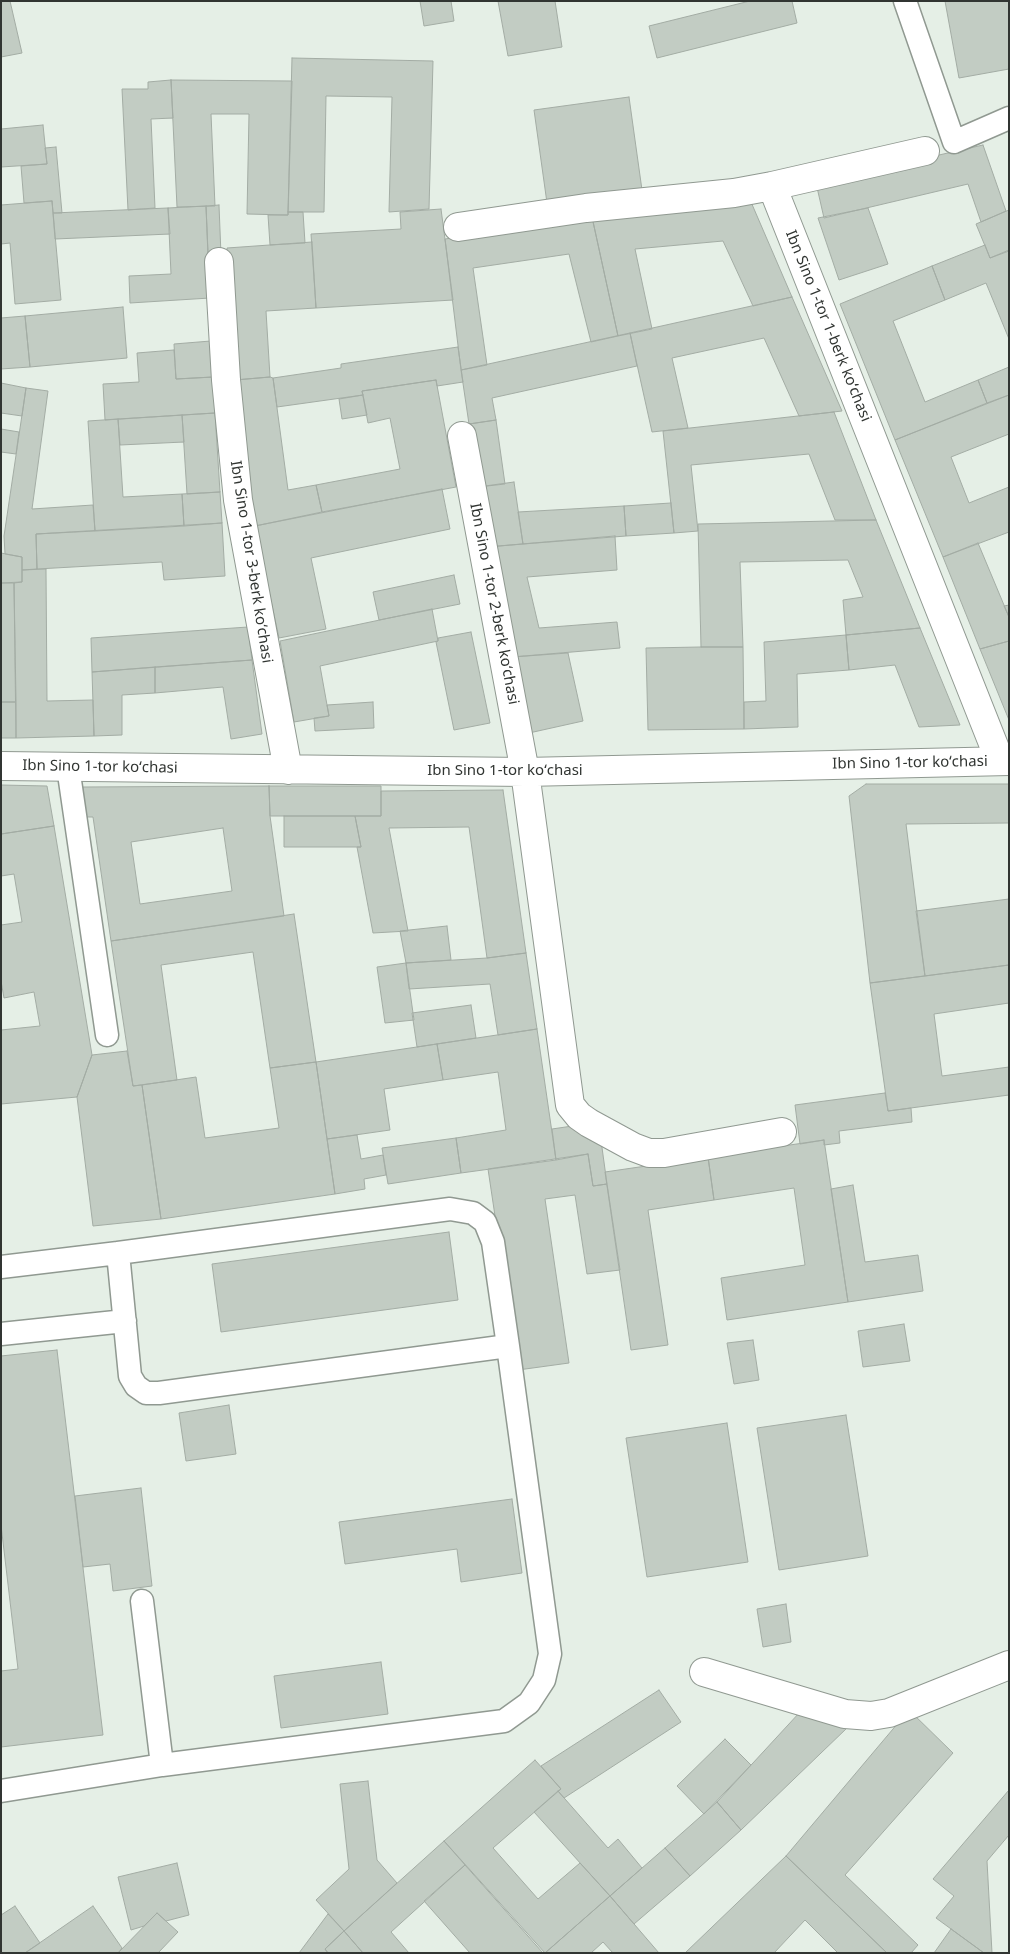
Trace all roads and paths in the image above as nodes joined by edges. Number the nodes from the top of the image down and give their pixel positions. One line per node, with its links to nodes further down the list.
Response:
1 (905, 1): 2 (lane)
2 (1009, 118)
3 (925, 151): 4 (street)
4 (772, 186): 5 (street); 8 (street, Ibn Sino 1-tor 1-berk koʻchasi)
5 (458, 227)
6 (219, 262): 11 (street, Ibn Sino 1-tor 3-berk koʻchasi)
7 (462, 436): 12 (street, Ibn Sino 1-tor 2-berk koʻchasi)
8 (1004, 761): 12 (street, Ibn Sino 1-tor koʻchasi)
9 (1, 766): 10 (street, Ibn Sino 1-tor koʻchasi)
10 (68, 767): 11 (street, Ibn Sino 1-tor koʻchasi); 13 (lane)
11 (288, 770): 12 (street, Ibn Sino 1-tor koʻchasi)
12 (526, 772): 14 (street, Ibn Sino 1-tor 2-berk koʻchasi)
13 (107, 1035)
14 (782, 1132)
15 (118, 1253): 16 (lane); 17 (lane); 19 (lane)
16 (1, 1268)
17 (125, 1321): 18 (lane); 19 (lane)
18 (1, 1334)
19 (508, 1346): 23 (lane)
20 (142, 1601): 23 (lane)
21 (1009, 1665): 22 (street)
22 (704, 1672)
23 (162, 1765): 24 (lane)
24 (1, 1792)

